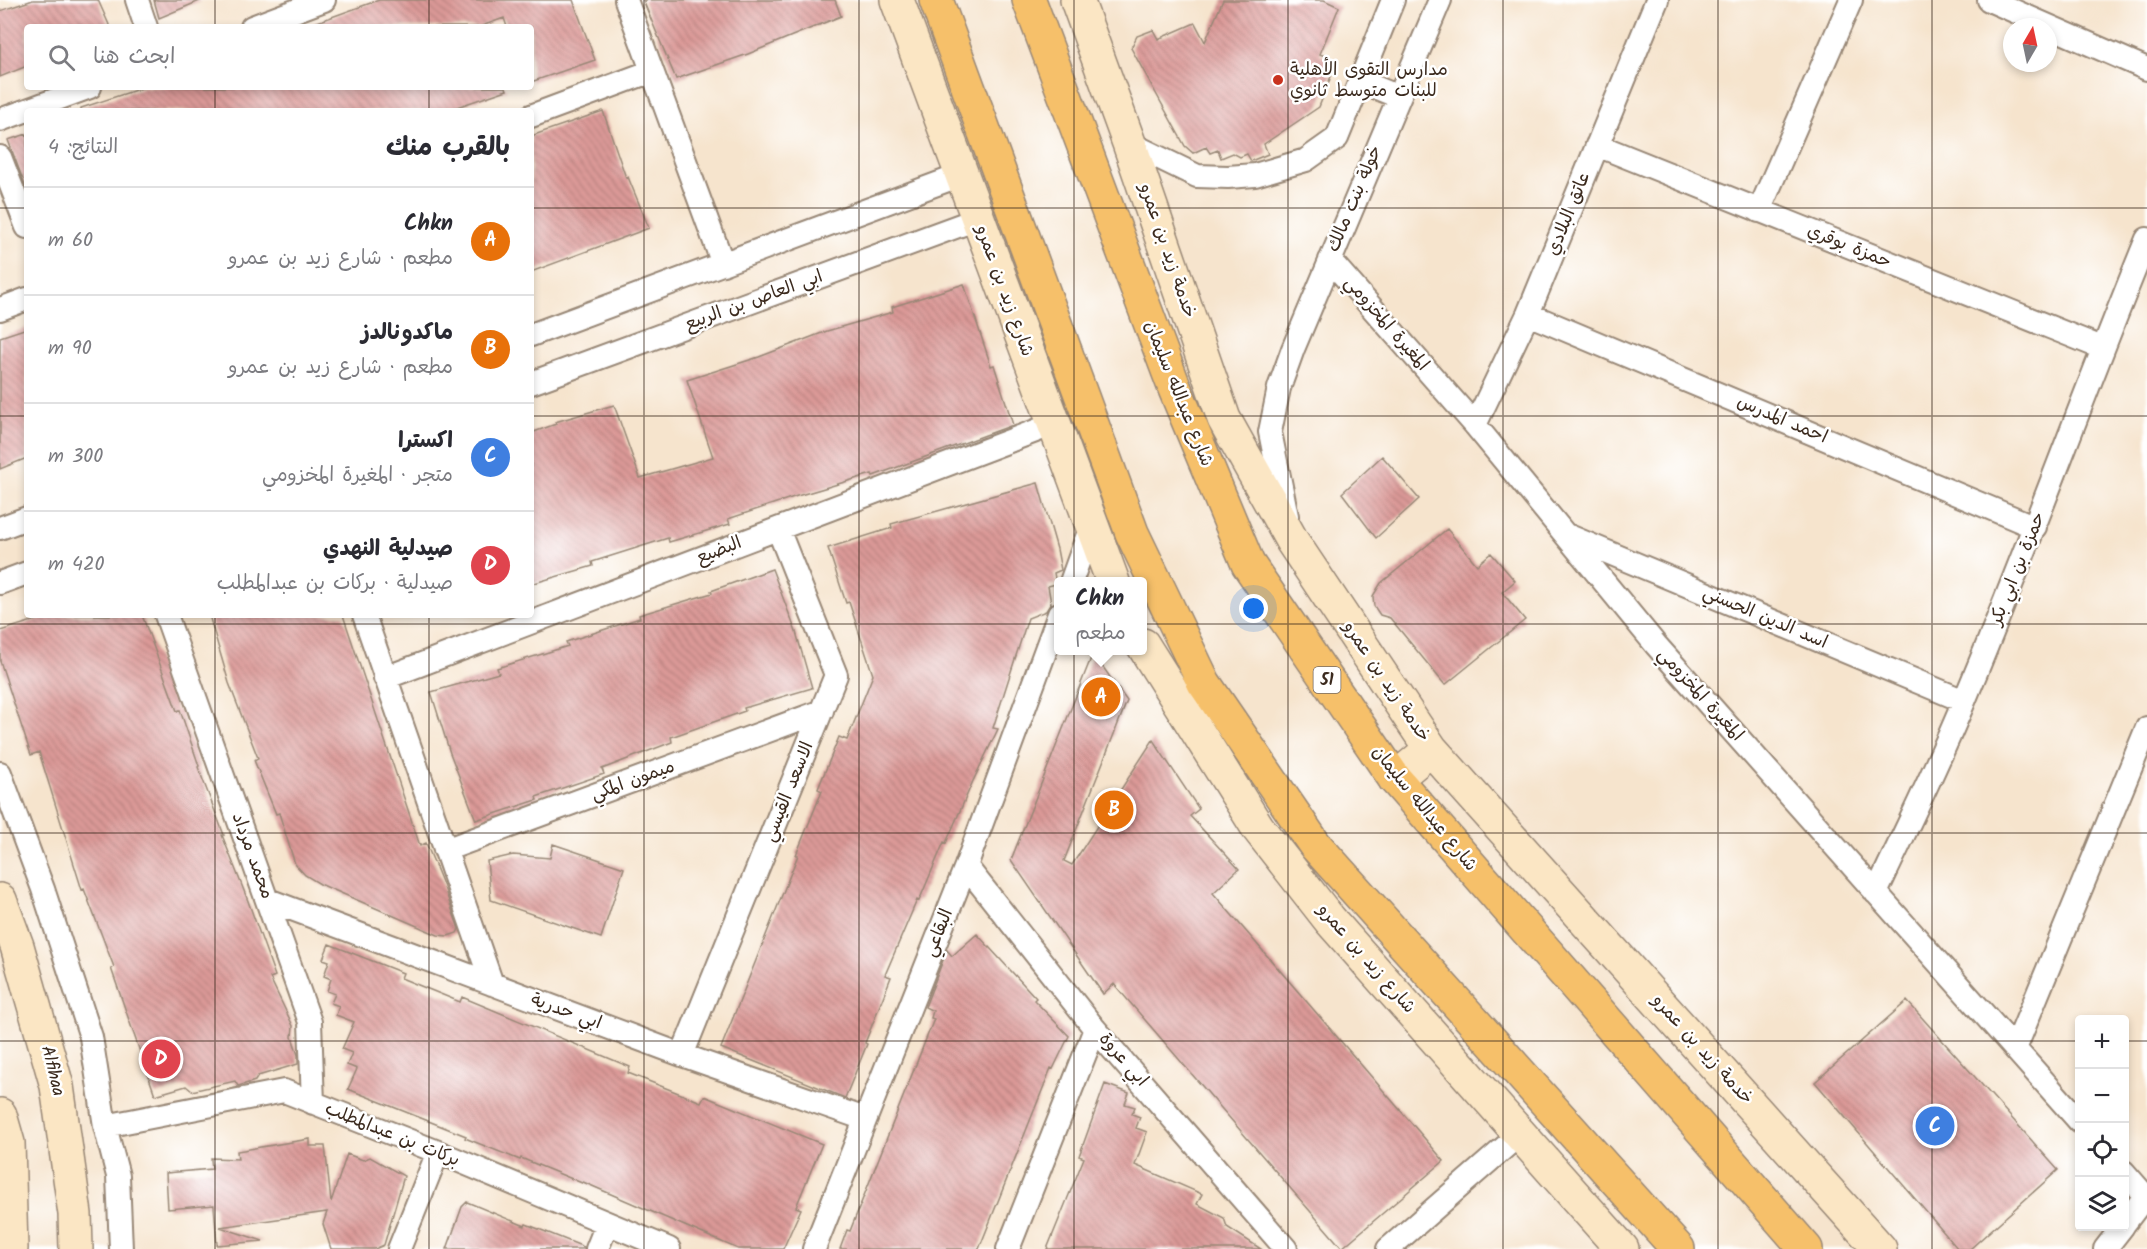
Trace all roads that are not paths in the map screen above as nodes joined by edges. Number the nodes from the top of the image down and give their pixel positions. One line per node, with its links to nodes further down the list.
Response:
1 (137, 0): 13 (street)
2 (324, 0): 14 (street)
3 (626, 0): 16 (street)
4 (897, 0): 27 (main road, شارع زيد بن عمرو)
5 (936, 0): 64 (main road)
6 (1029, 0): 63 (main road, شارع عبدالله سليمان / 51)
7 (1077, 0): 24 (main road, خدمة زيد بن عمرو)
8 (1393, 0): 17 (street)
9 (1440, 0): 19 (street, خولة بنت مالك)
10 (1657, 0): 25 (street, عاتق البلادي)
11 (1851, 0): 28 (street)
12 (1989, 0): 15 (street)
13 (145, 24)
14 (260, 24)
15 (2147, 69)
16 (652, 71): 22 (street); 33 (street)
17 (1360, 81): 19 (street); 24 (street)
18 (82, 90): 20 (street)
19 (1399, 97): 32 (street, خولة بنت مالك)
20 (33, 108)
21 (24, 111): 23 (street)
22 (534, 115)
23 (0, 120)
24 (1129, 142): 48 (main road, خدمة زيد بن عمرو)
25 (1597, 145): 28 (street, حمزة بوقري); 36 (street, عاتق البلادي)
26 (0, 157): 29 (street)
27 (961, 175): 30 (main road, شارع زيد بن عمرو); 33 (street)
28 (1759, 211): 38 (street, حمزة بوقري)
29 (24, 219)
30 (977, 219): 39 (street, ابي العاص بن الربيع); 40 (main road, شارع زيد بن عمرو)
31 (2147, 239): 38 (street, حمزة بن ابي بكر)
32 (1330, 260): 41 (street, المغيرة المخزومي); 48 (street, خولة بنت مالك)
33 (723, 264): 37 (street)
34 (24, 300): 35 (street)
35 (0, 309)
36 (1528, 314): 41 (street, عاتق البلادي); 44 (street, احمد المدرس)
37 (534, 334)
38 (2102, 348): 44 (street, حمزة بن ابي بكر)
39 (534, 382)
40 (1054, 424): 43 (main road, شارع زيد بن عمرو); 46 (street, البضيع)
41 (1476, 425): 47 (street, المغيرة المخزومي)
42 (24, 519): 45 (street)
43 (1091, 526): 50 (street); 51 (main road, شارع زيد بن عمرو)
44 (2035, 527): 58 (street, حمزة بن ابي بكر)
45 (0, 528)
46 (778, 529): 57 (street, البضيع); 59 (street, الاسعد القيسي)
47 (1565, 534): 58 (street, اسد الدين الحسني); 68 (street, المغيرة المخزومي)
48 (1292, 541): 61 (main road, خدمة زيد بن عمرو)
49 (24, 574): 52 (street)
50 (1073, 577)
51 (1111, 577)
52 (0, 583)
53 (166, 618): 70 (street, محمد مرداد)
54 (365, 618): 57 (street)
55 (1054, 628): 66 (street, البقاعي)
56 (1147, 651): 67 (main road, شارع زيد بن عمرو)
57 (385, 678): 65 (street)
58 (1964, 701): 68 (street, حمزة بن ابي بكر)
59 (822, 711): 65 (street, ميمون المكي); 75 (street, الاسعد القيسي)
60 (2147, 728): 74 (street)
61 (1431, 749): 63 (main road); 101 (main road, خدمة زيد بن عمرو)
62 (0, 773): 80 (street)
63 (1395, 779): 100 (main road, شارع عبدالله سليمان / 51)
64 (1315, 845): 67 (main road); 99 (main road)
65 (445, 850): 72 (street)
66 (966, 866): 73 (street, ابي عروة); 79 (street, البقاعي)
67 (1289, 868): 81 (main road, شارع زيد بن عمرو)
68 (1876, 893): 74 (street, المغيرة المخزومي)
69 (0, 900): 71 (main road, Alfihaa)
70 (268, 900): 72 (street, ابي حدرية); 76 (street, محمد مرداد)
71 (11, 968): 89 (main road, Alfihaa)
72 (492, 984): 75 (street, ابي حدرية)
73 (1095, 1029): 95 (street); 96 (street, ابي عروة)
74 (2015, 1049): 78 (street, المغيرة المخزومي)
75 (682, 1055): 79 (street, ابي حدرية)
76 (313, 1103): 80 (street, بركات بن عبدالمطلب); 82 (street, بركات بن عبدالمطلب)
77 (0, 1115): 88 (main road)
78 (2075, 1117)
79 (865, 1119): 94 (street, البقاعي)
80 (105, 1126): 90 (street)
81 (1520, 1134): 97 (street); 98 (main road, شارع زيد بن عمرو)
82 (438, 1152): 86 (street, بركات بن عبدالمطلب); 91 (street)
83 (2129, 1177): 84 (street)
84 (2146, 1195): 85 (street)
85 (2129, 1218)
86 (607, 1224): 92 (street); 93 (street, بركات بن عبدالمطلب)
87 (2119, 1231): 102 (street)
88 (11, 1249)
89 (76, 1249)
90 (121, 1249)
91 (399, 1249)
92 (597, 1249)
93 (669, 1249)
94 (814, 1249)
95 (1008, 1249)
96 (1286, 1249)
97 (1388, 1249)
98 (1622, 1249)
99 (1677, 1249)
100 (1806, 1249)
101 (1880, 1249)
102 (2105, 1249)

